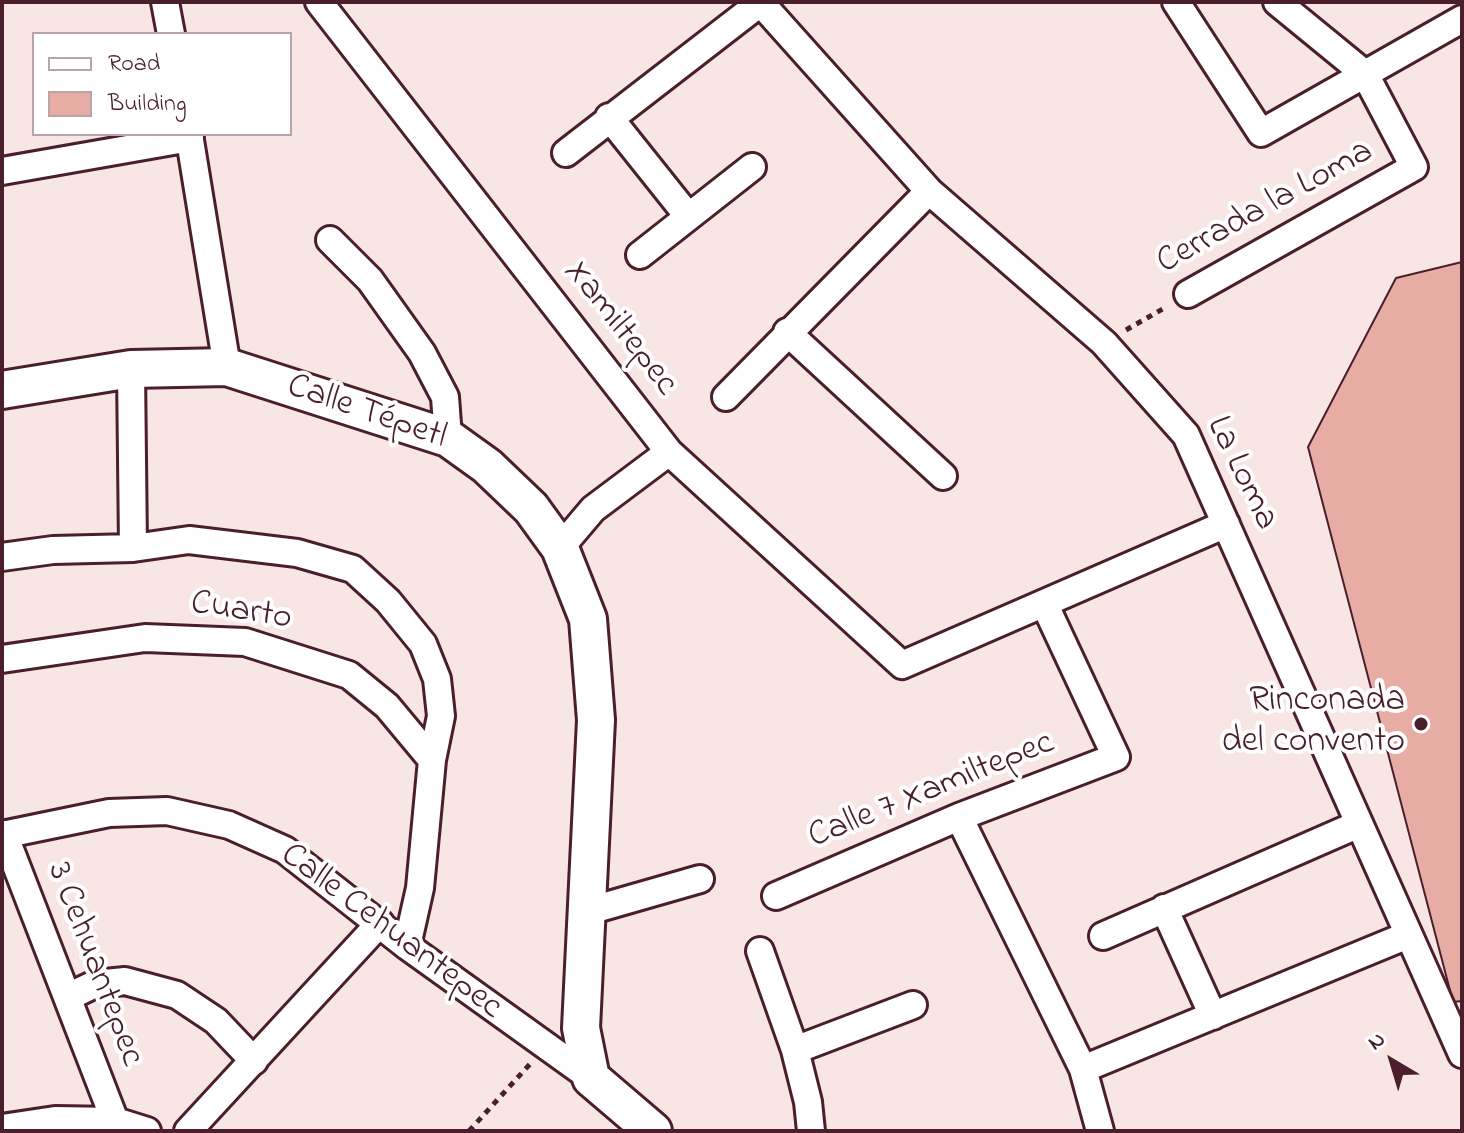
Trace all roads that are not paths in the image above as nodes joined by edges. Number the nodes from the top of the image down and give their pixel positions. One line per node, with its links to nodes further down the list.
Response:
1 (165, 2): 9 (street)
2 (319, 2): 27 (street, Xamiltepec)
3 (760, 2): 11 (street); 16 (street, La Loma)
4 (1176, 2): 10 (street)
5 (1277, 2): 10 (street)
6 (1457, 2): 7 (street)
7 (1462, 10)
8 (1462, 19): 10 (street)
9 (171, 32)
10 (1365, 74): 20 (street, Cerrada la Loma)
11 (609, 117): 13 (street); 17 (street)
12 (189, 136): 15 (street); 22 (street)
13 (566, 153)
14 (752, 167): 17 (street)
15 (2, 171)
16 (929, 191): 21 (street); 29 (street, La Loma)
17 (688, 216): 19 (street)
18 (330, 240): 26 (street)
19 (640, 255)
20 (1188, 294)
21 (787, 332): 25 (street); 28 (street)
22 (227, 367): 23 (street, Calle Tépetl); 26 (street, Calle Tépetl)
23 (131, 369): 24 (street, Calle Tépetl); 30 (street)
24 (2, 390)
25 (726, 397)
26 (448, 438): 31 (street, Calle Tépetl)
27 (669, 452): 31 (street); 33 (street, Xamiltepec)
28 (943, 476)
29 (1226, 524): 33 (street); 37 (street, La Loma)
30 (133, 548): 32 (street); 35 (street)
31 (560, 548): 42 (street, Calle Tépetl)
32 (2, 557)
33 (1044, 603): 36 (street, Calle 7 Xamiltepec)
34 (2, 659): 35 (street, Cuarto)
35 (432, 760): 46 (street)
36 (959, 817): 40 (street, Calle 7 Xamiltepec); 54 (street)
37 (1359, 824): 41 (street); 44 (street, La Loma)
38 (3, 835): 43 (street, Calle Cehuantepec); 48 (street, 3 Cehuantepec)
39 (700, 879): 42 (street)
40 (776, 896)
41 (1164, 908): 45 (street); 50 (street)
42 (585, 912): 55 (street, Calle Tépetl)
43 (380, 923): 46 (street, Calle Cehuantepec); 53 (street)
44 (1408, 935): 50 (street); 52 (street, La Loma)
45 (1103, 936)
46 (407, 946): 55 (street, Calle Cehuantepec)
47 (760, 951): 51 (street)
48 (68, 997): 53 (street); 56 (street, 3 Cehuantepec)
49 (913, 1005): 51 (street)
50 (1213, 1016): 54 (street)
51 (795, 1050): 61 (street)
52 (1462, 1054)
53 (254, 1061): 59 (street)
54 (1083, 1069): 62 (street)
55 (591, 1078): 60 (street, Calle Cehuantepec)
56 (115, 1121): 57 (street); 58 (street)
57 (2, 1128)
58 (147, 1131)
59 (188, 1131)
60 (653, 1131)
61 (811, 1131)
62 (1100, 1131)

